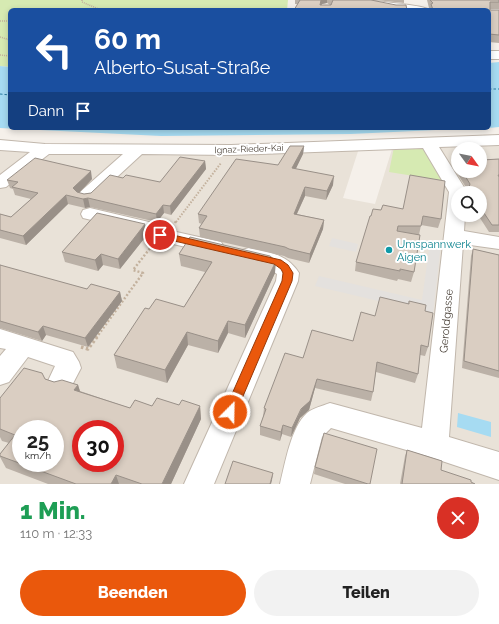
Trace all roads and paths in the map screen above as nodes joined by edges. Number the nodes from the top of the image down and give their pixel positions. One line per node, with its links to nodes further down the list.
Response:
1 (82, 0): 3 (path)
2 (361, 0): 4 (street)
3 (98, 8)
4 (403, 8)
5 (499, 140): 6 (street, Ignaz-Rieder-Kai)
6 (429, 144): 10 (street, Ignaz-Rieder-Kai); 13 (street, Geroldgasse)
7 (0, 145): 8 (street, Ignaz-Rieder-Kai)
8 (45, 149): 9 (street, Ignaz-Rieder-Kai); 11 (street)
9 (136, 150): 10 (street, Ignaz-Rieder-Kai); 12 (street)
10 (231, 150): 12 (path)
11 (0, 183)
12 (161, 233): 16 (path); 21 (street)
13 (454, 236): 14 (street); 19 (street, Geroldgasse)
14 (499, 243)
15 (11, 342): 16 (street); 17 (street)
16 (58, 356): 18 (street)
17 (0, 374)
18 (60, 383)
19 (427, 443): 20 (street); 22 (street)
20 (499, 466)
21 (199, 484)
22 (295, 484)

